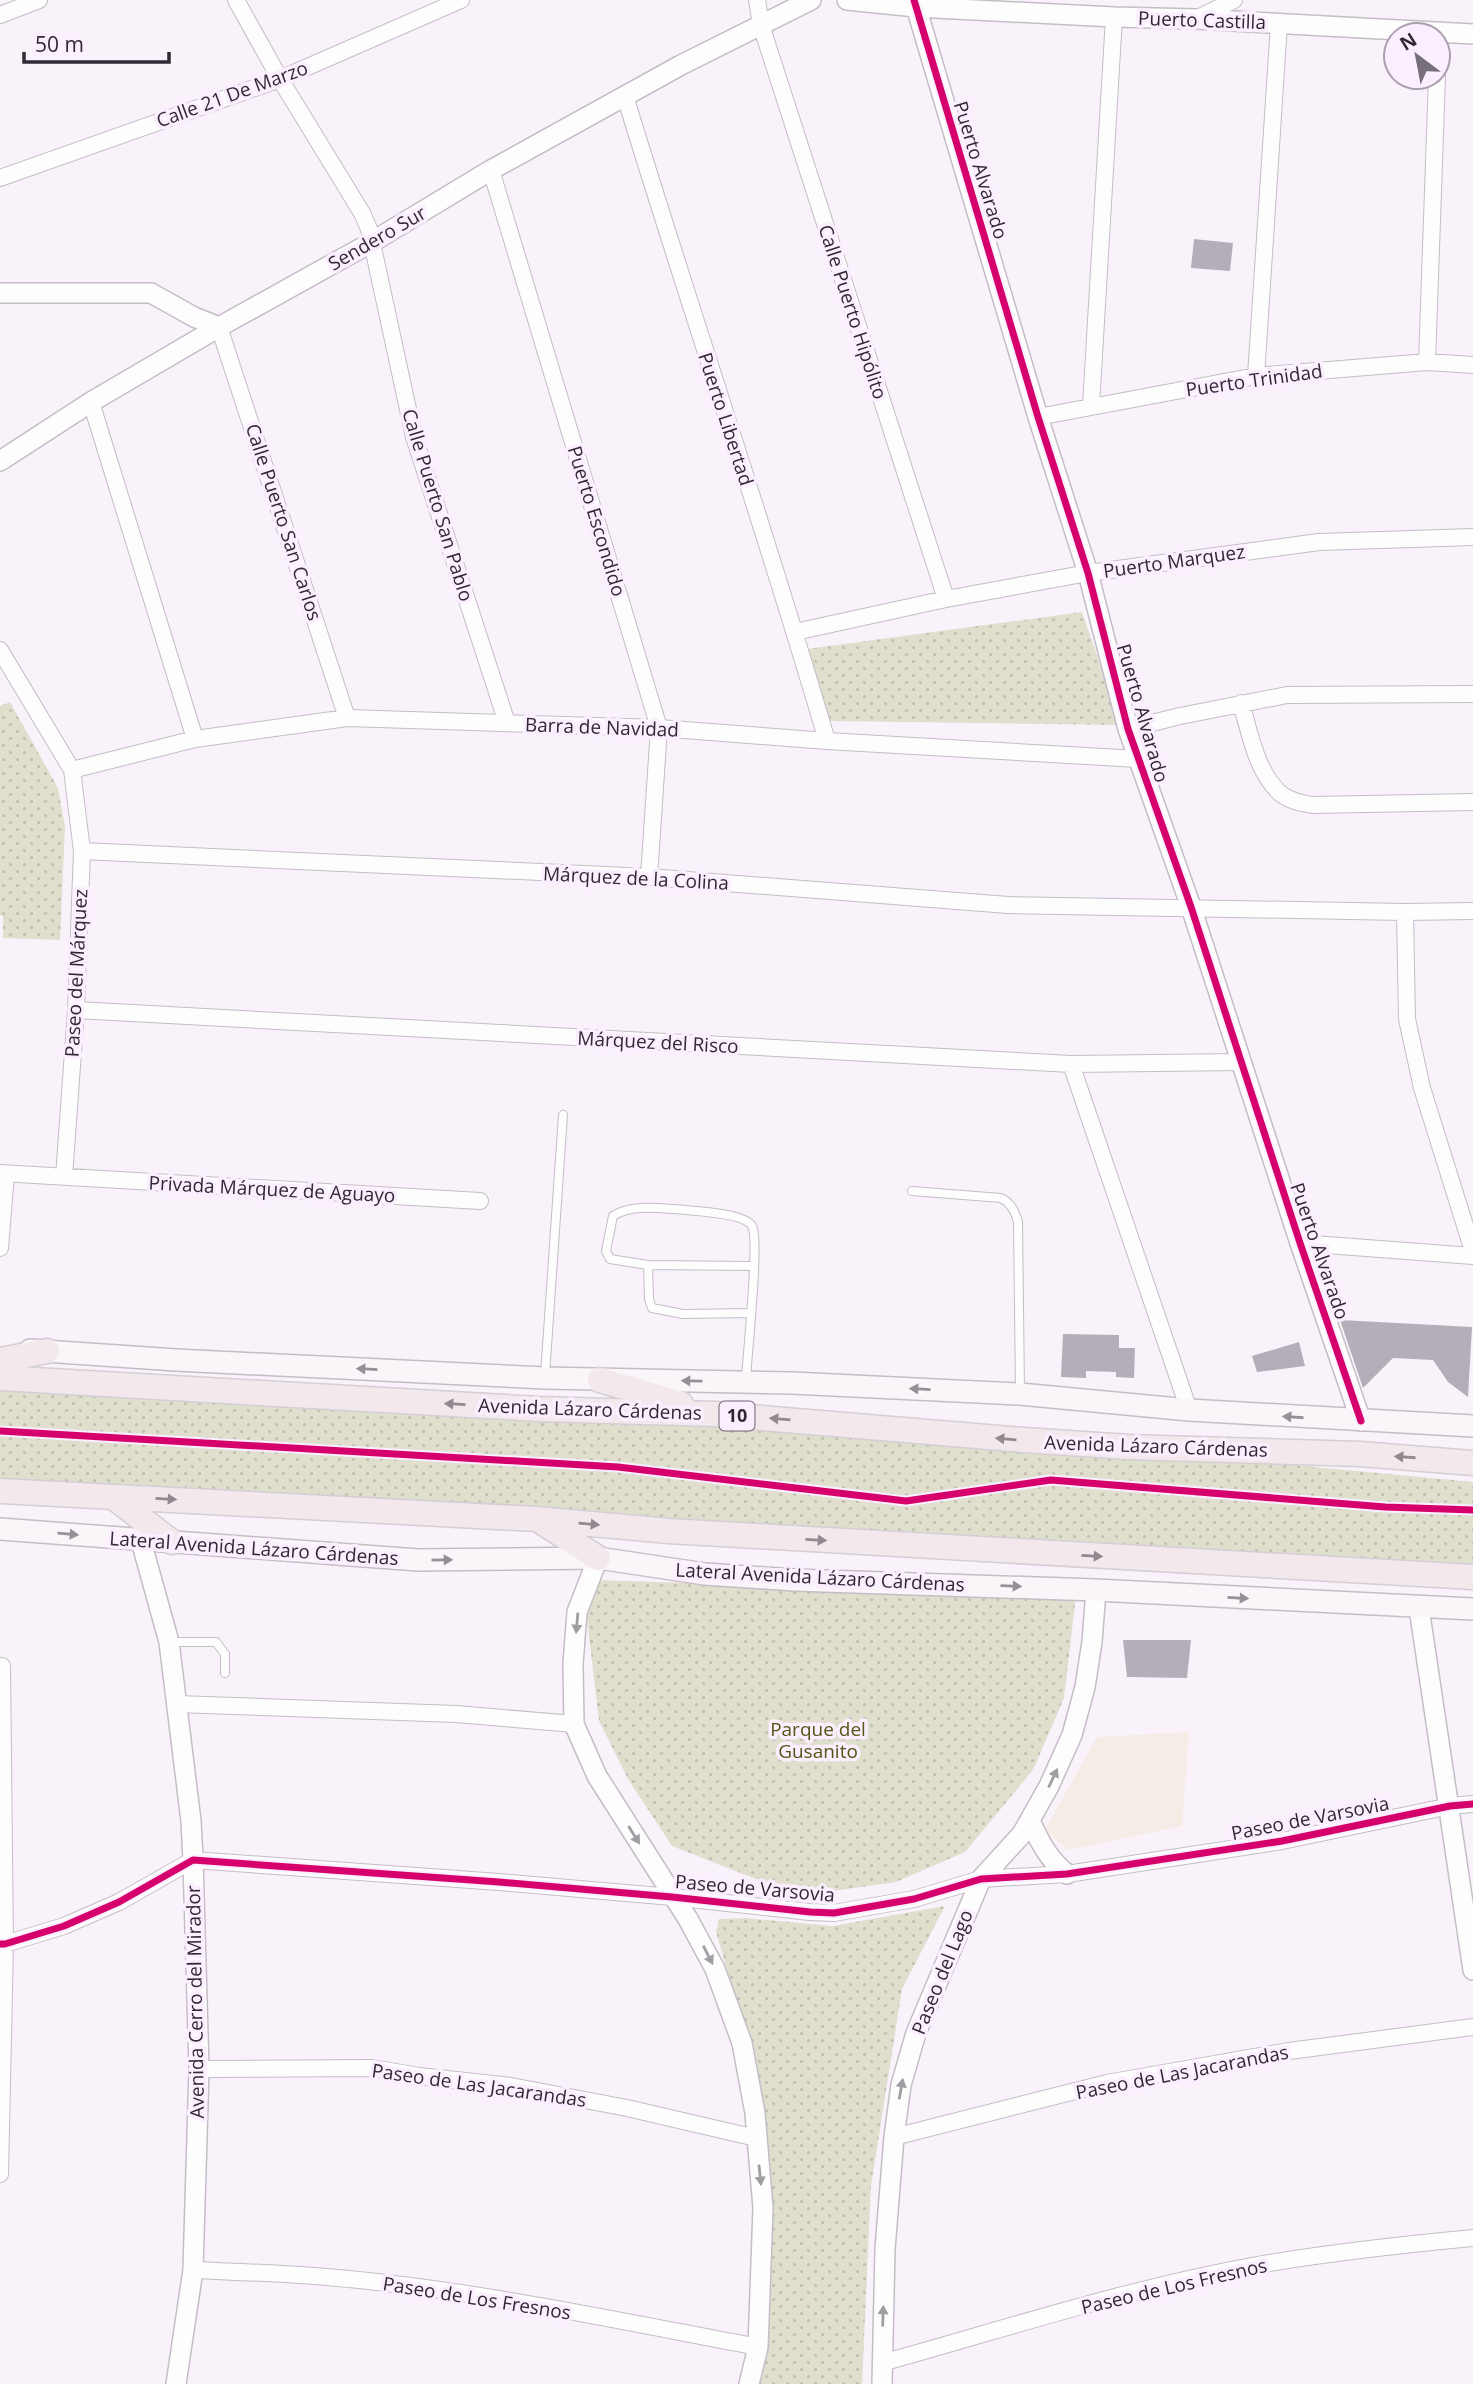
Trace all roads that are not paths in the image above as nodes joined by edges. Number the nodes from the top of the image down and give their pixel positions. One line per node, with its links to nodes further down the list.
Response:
1 (39, 0): 9 (street)
2 (236, 0): 17 (street, Calle Puerto San Pablo)
3 (461, 0): 17 (street, Calle 21 De Marzo)
4 (757, 0): 13 (street, Calle Puerto Hipólito)
5 (811, 0): 13 (street, Sendero Sur)
6 (847, 0): 8 (street, Puerto Castilla)
7 (1234, 0): 11 (street)
8 (915, 3): 10 (street, Puerto Castilla); 30 (street, Puerto Alvarado)
9 (0, 15)
10 (1114, 17): 11 (street, Puerto Castilla); 29 (street)
11 (1196, 19): 12 (street, Puerto Castilla)
12 (1279, 24): 15 (street, Puerto Castilla); 27 (street)
13 (761, 25): 19 (street, Sendero Sur); 34 (street, Calle Puerto Hipólito)
14 (1473, 34): 16 (street, Puerto Castilla)
15 (1382, 35)
16 (1452, 38)
17 (280, 79): 21 (street, Calle 21 De Marzo); 22 (street, Calle Puerto San Pablo)
18 (1437, 91): 25 (street)
19 (625, 96): 20 (street, Sendero Sur); 35 (street, Puerto Libertad)
20 (491, 170): 22 (street, Sendero Sur); 41 (street, Puerto Escondido)
21 (0, 178)
22 (372, 242): 24 (street, Sendero Sur); 40 (street, Calle Puerto San Pablo)
23 (5, 296): 24 (street)
24 (219, 327): 28 (street, Sendero Sur); 39 (street, Calle Puerto San Carlos)
25 (1427, 362): 26 (street, Puerto Trinidad); 27 (street, Puerto Trinidad)
26 (1473, 365)
27 (1256, 376): 29 (street, Puerto Trinidad)
28 (91, 402): 31 (street, Sendero Sur); 43 (street)
29 (1091, 406): 30 (street, Puerto Trinidad)
30 (1038, 417): 33 (street, Puerto Alvarado)
31 (0, 461)
32 (1473, 537): 33 (street, Puerto Marquez)
33 (1088, 573): 34 (street, Puerto Marquez); 42 (street, Puerto Alvarado)
34 (946, 599): 35 (street, Puerto Marquez)
35 (795, 632): 44 (street, Puerto Libertad)
36 (0, 650): 46 (street)
37 (1473, 694): 38 (street)
38 (1241, 703): 42 (street); 47 (street)
39 (347, 718): 40 (street, Barra de Navidad); 43 (street, Barra de Navidad)
40 (507, 723): 41 (street, Barra de Navidad)
41 (659, 728): 44 (street, Barra de Navidad); 49 (street, Puerto Escondido)
42 (1128, 729): 45 (street, Puerto Alvarado)
43 (195, 739): 46 (street, Barra de Navidad)
44 (827, 741): 45 (street, Barra de Navidad)
45 (1138, 759): 50 (street, Puerto Alvarado)
46 (72, 770): 48 (street, Paseo del Márquez)
47 (1473, 802)
48 (82, 851): 49 (street, Márquez de la Colina); 53 (street, Paseo del Márquez)
49 (649, 877): 50 (street, Márquez de la Colina)
50 (1191, 907): 52 (street, Márquez de la Colina); 54 (street, Puerto Alvarado)
51 (1473, 911): 52 (street, Márquez de la Colina)
52 (1405, 912): 63 (street)
53 (76, 1010): 55 (street, Márquez del Risco); 58 (street, Paseo del Márquez)
54 (1241, 1062): 55 (street, Márquez del Risco); 61 (street, Puerto Alvarado)
55 (1070, 1064): 75 (street)
56 (563, 1115): 71 (lane)
57 (3, 1174): 58 (street, Privada Márquez de Aguayo); 62 (street)
58 (64, 1177): 60 (street, Privada Márquez de Aguayo)
59 (912, 1191): 74 (lane)
60 (481, 1200)
61 (1300, 1243): 63 (street); 77 (street, Puerto Alvarado)
62 (0, 1248)
63 (1473, 1254)
64 (648, 1265): 65 (lane); 65 (lane); 66 (lane)
65 (753, 1266): 66 (lane)
66 (750, 1313): 73 (lane)
67 (0, 1349): 68 (main road)
68 (47, 1351): 69 (highway); 71 (main road, one-way to 68)
69 (0, 1360)
70 (0, 1378): 76 (highway, Avenida Lázaro Cárdenas / 10, one-way to 70)
71 (545, 1378): 72 (main road)
72 (600, 1380): 73 (main road, one-way to 72); 76 (highway)
73 (746, 1382): 74 (main road, one-way to 73)
74 (1020, 1394): 75 (main road)
75 (1189, 1410): 77 (main road, one-way to 75)
76 (715, 1414): 79 (highway, Avenida Lázaro Cárdenas / 10, one-way to 76)
77 (1361, 1421): 78 (main road)
78 (1473, 1426)
79 (1473, 1463)
80 (0, 1491): 81 (highway)
81 (113, 1497): 82 (highway, one-way to 82); 85 (highway)
82 (536, 1519): 86 (highway); 87 (highway, one-way to 87)
83 (0, 1529): 84 (main road, Lateral Avenida Lázaro Cárdenas, one-way to 84)
84 (141, 1541): 85 (main road, Lateral Avenida Lázaro Cárdenas); 91 (street, Avenida Cerro del Mirador)
85 (173, 1542): 86 (main road, Lateral Avenida Lázaro Cárdenas, one-way to 86)
86 (598, 1558): 88 (main road, Lateral Avenida Lázaro Cárdenas, one-way to 88); 95 (street, one-way to 95)
87 (1473, 1577)
88 (1096, 1590): 89 (main road, Lateral Avenida Lázaro Cárdenas, one-way to 89); 98 (street, Paseo del Lago, one-way to 88)
89 (1419, 1608): 90 (main road, Lateral Avenida Lázaro Cárdenas); 97 (street)
90 (1473, 1609)
91 (169, 1642): 93 (lane); 94 (street, Avenida Cerro del Mirador)
92 (2, 1665): 103 (street)
93 (225, 1673)
94 (177, 1704): 95 (street); 99 (street, Avenida Cerro del Mirador)
95 (574, 1724): 102 (street, one-way to 102)
96 (1473, 1804): 97 (street, Paseo de Varsovia)
97 (1450, 1807): 100 (street, Paseo de Varsovia); 104 (street)
98 (1030, 1821): 100 (street); 101 (street, Paseo del Lago)
99 (193, 1860): 102 (street, Paseo de Varsovia); 103 (street); 106 (street, Avenida Cerro del Mirador)
100 (1067, 1874): 101 (street, Paseo de Varsovia)
101 (981, 1879): 102 (street, Paseo de Varsovia); 108 (street, Paseo del Lago, one-way to 101)
102 (672, 1897): 109 (street, one-way to 109)
103 (2, 1944): 107 (street)
104 (1473, 1970)
105 (1473, 2027): 108 (street, Paseo de Las Jacarandas)
106 (199, 2068): 109 (street, Paseo de Las Jacarandas); 112 (street, Avenida Cerro del Mirador)
107 (1, 2130): 110 (street)
108 (894, 2137): 114 (street, Paseo del Lago, one-way to 108)
109 (756, 2138): 113 (street, one-way to 113)
110 (0, 2174)
111 (1473, 2238): 114 (street, Paseo de Los Fresnos)
112 (193, 2270): 113 (street, Paseo de Los Fresnos); 115 (street, Avenida Cerro del Mirador)
113 (758, 2347): 116 (street)
114 (881, 2363): 117 (street, Paseo del Lago)
115 (176, 2384)
116 (749, 2384)
117 (881, 2384)

